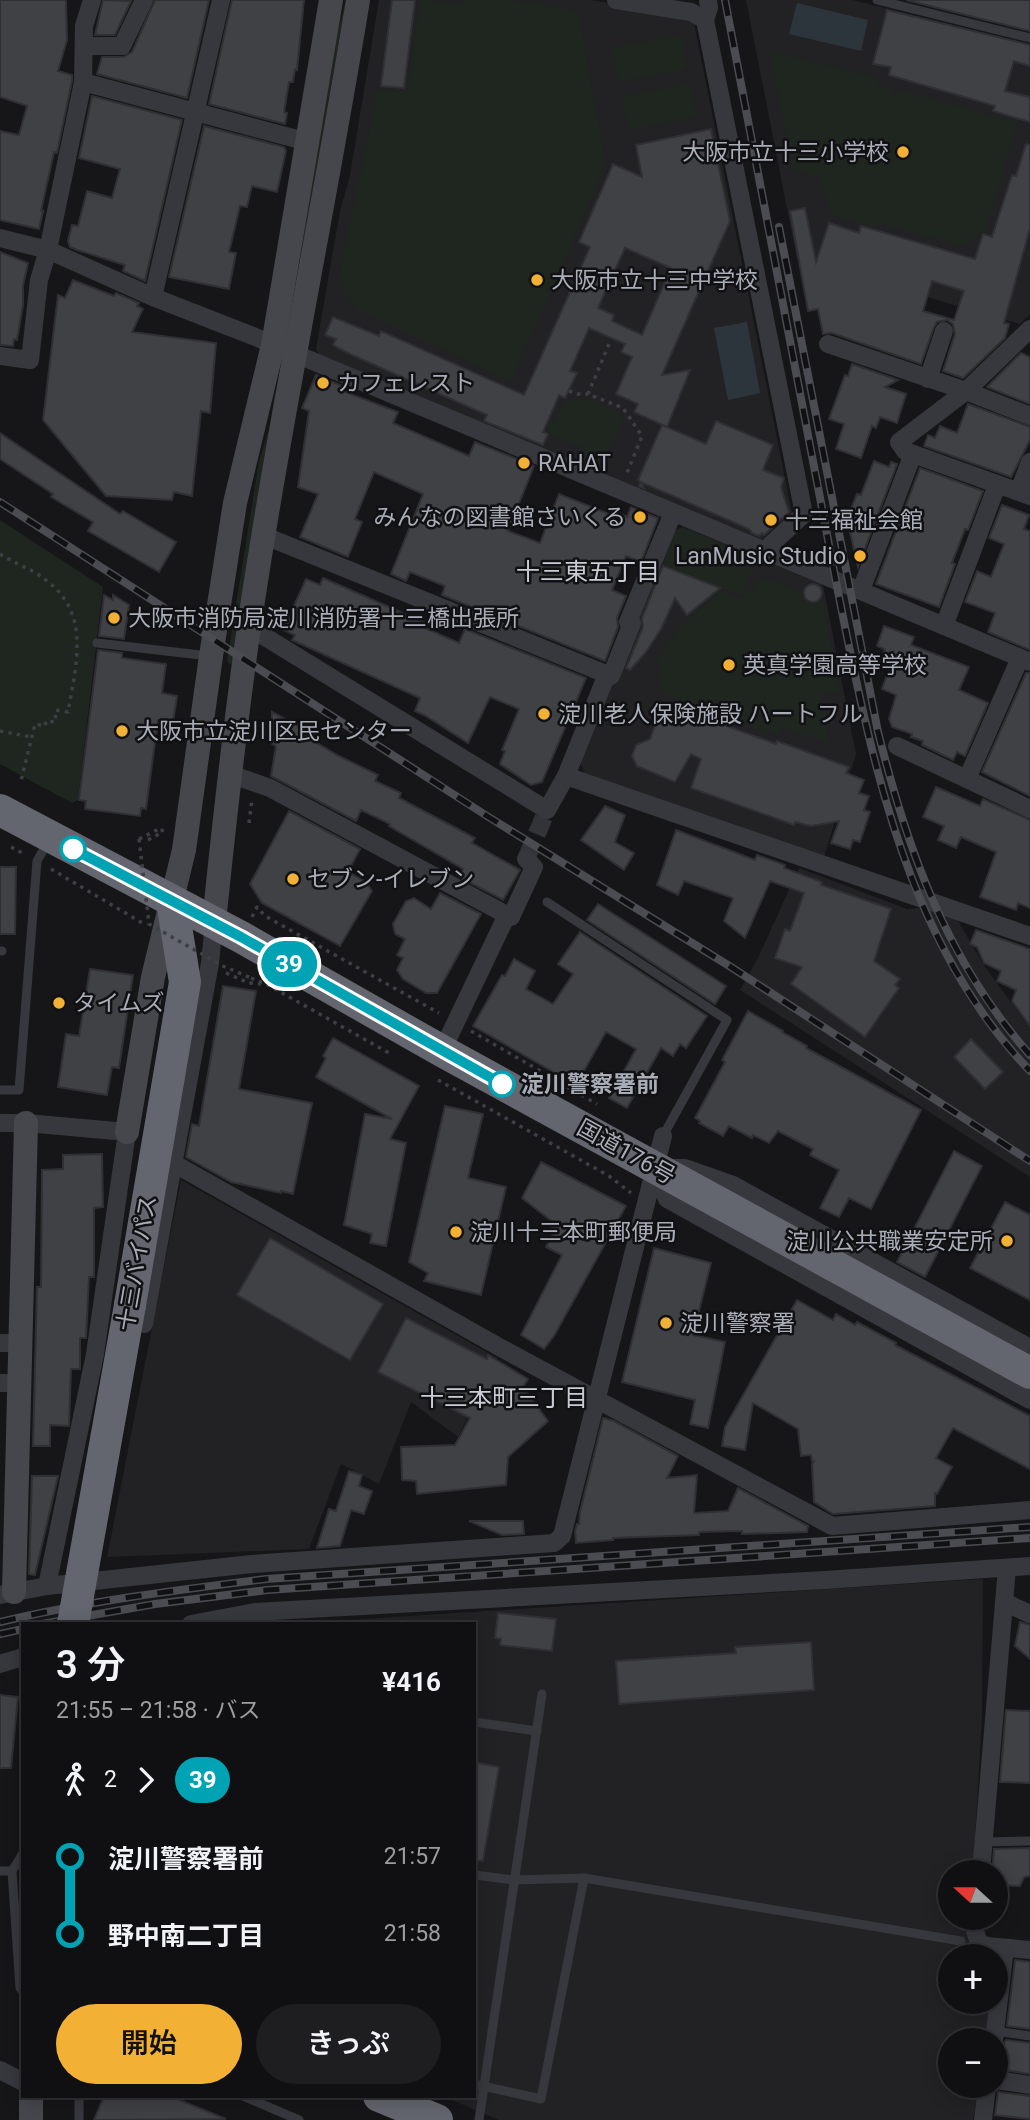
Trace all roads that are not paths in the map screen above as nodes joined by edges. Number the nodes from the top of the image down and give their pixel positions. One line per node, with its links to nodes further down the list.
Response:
1 (92, 0): 11 (street)
2 (144, 0): 11 (street)
3 (221, 0): 13 (street)
4 (331, 0): 14 (street)
5 (358, 0): 21 (street)
6 (616, 0): 9 (street)
7 (708, 0): 9 (street)
8 (877, 0): 10 (lane)
9 (705, 20): 32 (street)
10 (1030, 38)
11 (85, 46): 12 (street)
12 (83, 82): 13 (street); 16 (street)
13 (195, 113): 14 (street); 17 (street)
14 (308, 142): 21 (street)
15 (0, 238): 16 (street)
16 (48, 250): 17 (street); 22 (street)
17 (153, 297): 21 (street)
18 (1030, 329): 24 (street)
19 (944, 331): 23 (street)
20 (828, 344): 23 (street)
21 (284, 350): 30 (street); 31 (street); 37 (street)
22 (0, 356)
23 (928, 379): 24 (street)
24 (966, 391): 25 (street); 26 (street)
25 (1030, 416)
26 (913, 454): 28 (street); 33 (street)
27 (1030, 462): 29 (street)
28 (997, 485): 29 (street); 34 (street)
29 (1024, 493)
30 (673, 513): 32 (street); 39 (street)
31 (265, 536): 35 (street); 39 (street)
32 (765, 550): 33 (street)
33 (861, 590): 34 (street)
34 (944, 626): 38 (street)
35 (249, 627): 41 (street); 42 (street)
36 (97, 643): 37 (lane)
37 (211, 656): 50 (street)
38 (1027, 658): 43 (street)
39 (607, 674): 42 (street)
40 (897, 746): 43 (street)
41 (230, 774): 52 (street); 53 (street)
42 (566, 776): 54 (street)
43 (967, 779): 45 (street)
44 (0, 792): 48 (street)
45 (1030, 809)
46 (0, 810): 48 (highway, 国道176号)
47 (0, 824): 48 (street)
48 (44, 849): 50 (highway, 国道176号); 56 (lane)
49 (526, 859): 52 (street)
50 (172, 901): 53 (highway, 国道176号); 59 (street); 63 (highway, 十三バイパス)
51 (547, 902): 60 (lane)
52 (508, 915): 55 (street)
53 (214, 922): 55 (highway, 国道176号); 61 (street)
54 (1030, 936)
55 (442, 1051): 62 (highway, 国道176号)
56 (0, 1090)
57 (0, 1123): 58 (street)
58 (26, 1123): 59 (street); 65 (street)
59 (127, 1132): 64 (street)
60 (663, 1136): 62 (street)
61 (173, 1163): 63 (street); 69 (street)
62 (654, 1168): 66 (street); 67 (highway, 国道176号); 69 (street); 70 (street)
63 (137, 1314): 64 (street); 78 (highway, 十三バイパス, bridge)
64 (100, 1316): 74 (street)
65 (11, 1343): 68 (street)
66 (1030, 1348)
67 (1030, 1373)
68 (10, 1383): 75 (street)
69 (595, 1399): 71 (street); 74 (street)
70 (1030, 1400)
71 (1030, 1510)
72 (1030, 1566): 73 (street)
73 (1007, 1568): 76 (street); 79 (street)
74 (47, 1586): 75 (street)
75 (7, 1593)
76 (1004, 1602): 77 (street); 86 (street)
77 (1030, 1614)
78 (73, 1622)
79 (202, 1622)
80 (21, 1658): 81 (street)
81 (0, 1664)
82 (542, 1694): 84 (lane)
83 (476, 1722): 84 (lane)
84 (537, 1731): 93 (lane)
85 (1030, 1841): 86 (lane)
86 (984, 1842): 88 (street)
87 (21, 1856): 90 (lane)
88 (982, 1860)
89 (0, 1871): 90 (lane)
90 (12, 1871): 97 (lane)
91 (476, 1875): 93 (lane)
92 (584, 1878): 93 (lane); 94 (lane); 104 (lane)
93 (514, 1880): 104 (lane)
94 (961, 1941)
95 (1008, 1948): 96 (street)
96 (1030, 1950)
97 (21, 1989)
98 (1008, 2036): 99 (lane)
99 (1030, 2036)
100 (0, 2070): 101 (street)
101 (21, 2080)
102 (1008, 2082): 103 (street)
103 (1030, 2085)
104 (479, 2086): 114 (lane)
105 (31, 2098): 110 (street)
106 (79, 2098): 111 (lane)
107 (248, 2098): 112 (lane)
108 (384, 2098): 113 (highway)
109 (986, 2098): 115 (street)
110 (31, 2120)
111 (79, 2120)
112 (299, 2120)
113 (437, 2120)
114 (479, 2120)
115 (983, 2120)

